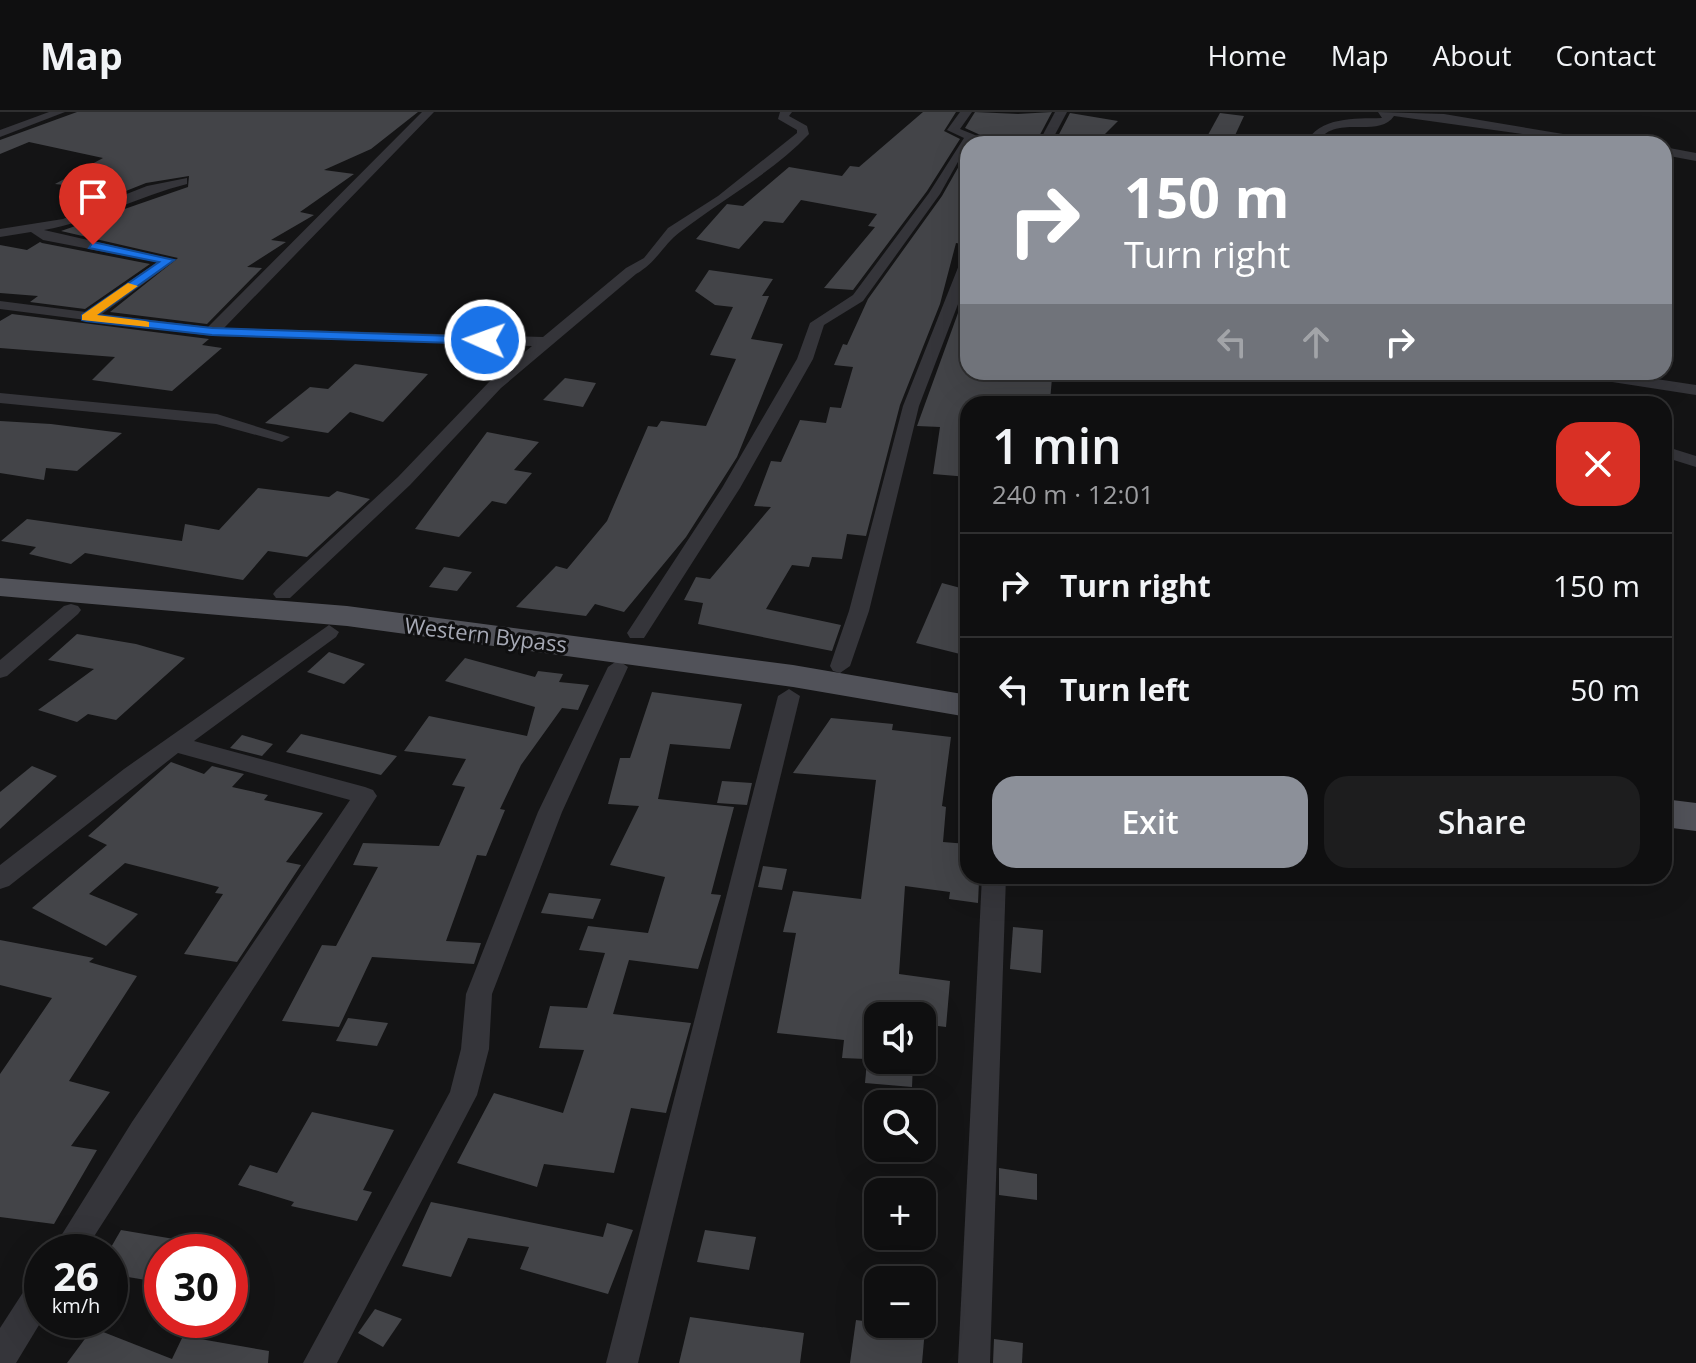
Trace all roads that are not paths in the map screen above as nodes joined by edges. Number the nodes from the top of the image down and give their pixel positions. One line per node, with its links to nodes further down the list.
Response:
1 (59, 112): 9 (street)
2 (428, 112): 23 (street)
3 (786, 112): 24 (street)
4 (966, 112): 10 (street)
5 (1061, 112): 11 (street)
6 (1386, 112): 8 (street); 12 (street)
7 (1478, 112): 8 (street)
8 (1498, 125): 13 (street)
9 (0, 134)
10 (968, 136)
11 (1048, 136)
12 (1315, 136)
13 (1567, 136)
14 (1672, 152): 16 (street)
15 (960, 153): 35 (street)
16 (1696, 157)
17 (183, 181): 18 (street)
18 (35, 228): 19 (street); 22 (street)
19 (0, 233)
20 (960, 280): 36 (street)
21 (0, 305): 22 (street)
22 (86, 318): 23 (street)
23 (212, 332): 24 (street)
24 (546, 342): 32 (street)
25 (1632, 380): 26 (street)
26 (1696, 390)
27 (0, 398): 28 (street)
28 (282, 437)
29 (1672, 454): 30 (street)
30 (1696, 462)
31 (0, 587): 40 (main road, Western Bypass)
32 (283, 594)
33 (71, 610): 38 (street)
34 (329, 632): 41 (street)
35 (637, 633)
36 (840, 666)
37 (618, 667): 49 (street)
38 (0, 671)
39 (789, 696): 50 (street)
40 (960, 705)
41 (175, 744): 44 (street); 46 (street)
42 (1672, 814): 43 (main road)
43 (1696, 817)
44 (0, 879)
45 (994, 884): 51 (street)
46 (77, 1234)
47 (24, 1320): 48 (street)
48 (0, 1358)
49 (319, 1363)
50 (622, 1363)
51 (974, 1363)

